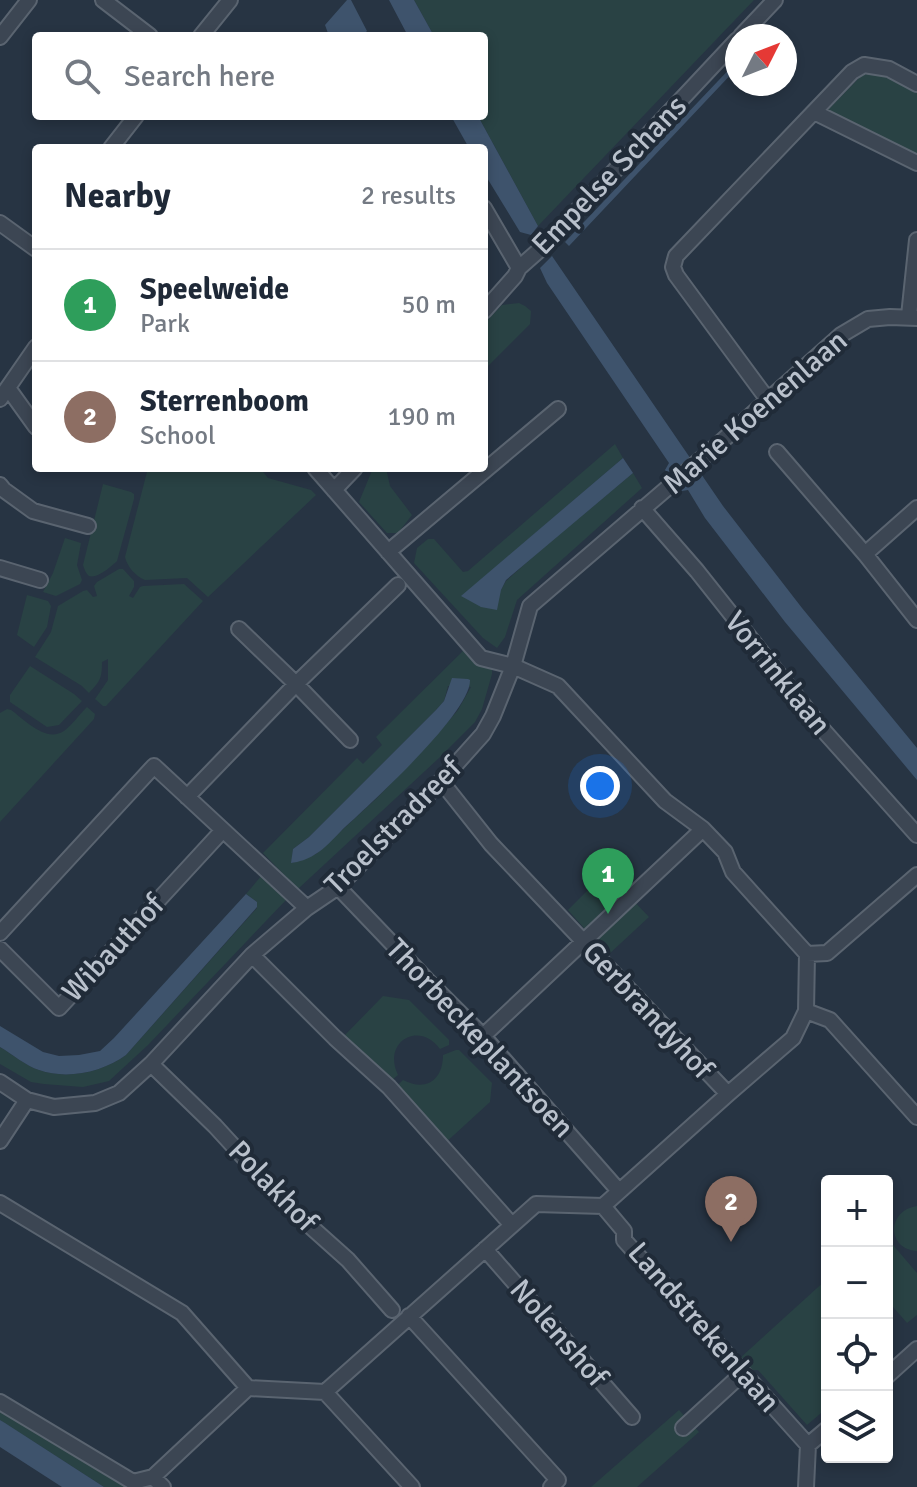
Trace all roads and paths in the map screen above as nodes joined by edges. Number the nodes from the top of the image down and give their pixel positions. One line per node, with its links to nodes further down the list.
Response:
1 (29, 0): 8 (street)
2 (103, 0): 6 (street)
3 (230, 0): 7 (street)
4 (775, 0): 5 (street, Empelse Schans)
5 (752, 24)
6 (145, 32)
7 (204, 32)
8 (0, 37)
9 (725, 53): 19 (street, Empelse Schans)
10 (917, 84): 11 (street)
11 (814, 112): 14 (street); 24 (street)
12 (133, 120): 13 (street)
13 (114, 144)
14 (917, 163)
15 (488, 215): 19 (street)
16 (0, 223): 18 (street)
17 (917, 240): 21 (street)
18 (32, 243)
19 (519, 268): 20 (street, Empelse Schans)
20 (488, 306)
21 (913, 317): 24 (street, Marie Koenenlaan)
22 (32, 353): 23 (street)
23 (4, 394): 26 (street)
24 (768, 400): 34 (street, Marie Koenenlaan)
25 (558, 409): 28 (street)
26 (32, 423)
27 (777, 452): 38 (street)
28 (488, 468)
29 (318, 472): 33 (street)
30 (351, 472): 33 (street)
31 (483, 472): 37 (street)
32 (0, 485): 36 (street)
33 (334, 490): 37 (street)
34 (642, 508): 44 (street, Troelstradreef); 51 (street, Vorrinklaan)
35 (917, 508): 38 (street)
36 (88, 526)
37 (388, 552): 44 (street)
38 (865, 554): 42 (street)
39 (0, 568): 40 (street)
40 (40, 580)
41 (398, 585): 45 (street)
42 (917, 620)
43 (239, 629): 45 (street)
44 (513, 666): 47 (street, Troelstradreef); 49 (street)
45 (296, 684): 46 (street); 48 (street)
46 (350, 740)
47 (441, 781): 53 (street, Troelstradreef); 56 (street, Gerbrandyhof)
48 (187, 797): 50 (street); 55 (street)
49 (703, 829): 56 (street); 58 (street)
50 (223, 830): 54 (street); 57 (street, Wibauthof)
51 (917, 835)
52 (917, 875): 58 (street)
53 (338, 887): 54 (street, Troelstradreef); 61 (street, Thorbeckeplantsoen)
54 (307, 908): 59 (street, Troelstradreef)
55 (0, 933)
56 (584, 942): 61 (street); 64 (street, Gerbrandyhof)
57 (0, 949)
58 (807, 954): 60 (street)
59 (252, 955): 62 (street, Troelstradreef); 71 (street)
60 (806, 1011): 64 (street); 66 (street)
61 (483, 1036): 68 (street, Thorbeckeplantsoen)
62 (151, 1064): 65 (street, Troelstradreef); 73 (street, Polakhof)
63 (0, 1082): 65 (street, Troelstradreef)
64 (728, 1094): 68 (street)
65 (27, 1100): 67 (street)
66 (917, 1117)
67 (0, 1141)
68 (619, 1191): 70 (street)
69 (0, 1203): 78 (street)
70 (603, 1206): 71 (street); 77 (street, Landstrekenlaan)
71 (511, 1224): 72 (street)
72 (485, 1249): 74 (street); 81 (street, Nolenshof)
73 (392, 1310)
74 (409, 1316): 79 (street); 87 (street)
75 (917, 1349): 76 (street)
76 (893, 1371)
77 (743, 1373): 82 (street); 84 (street, Landstrekenlaan)
78 (248, 1388): 79 (street); 85 (street)
79 (325, 1392): 86 (street)
80 (0, 1402): 85 (street)
81 (632, 1417)
82 (683, 1428)
83 (821, 1434): 84 (street)
84 (808, 1445): 88 (street)
85 (158, 1482)
86 (412, 1487)
87 (551, 1487)
88 (806, 1487)

